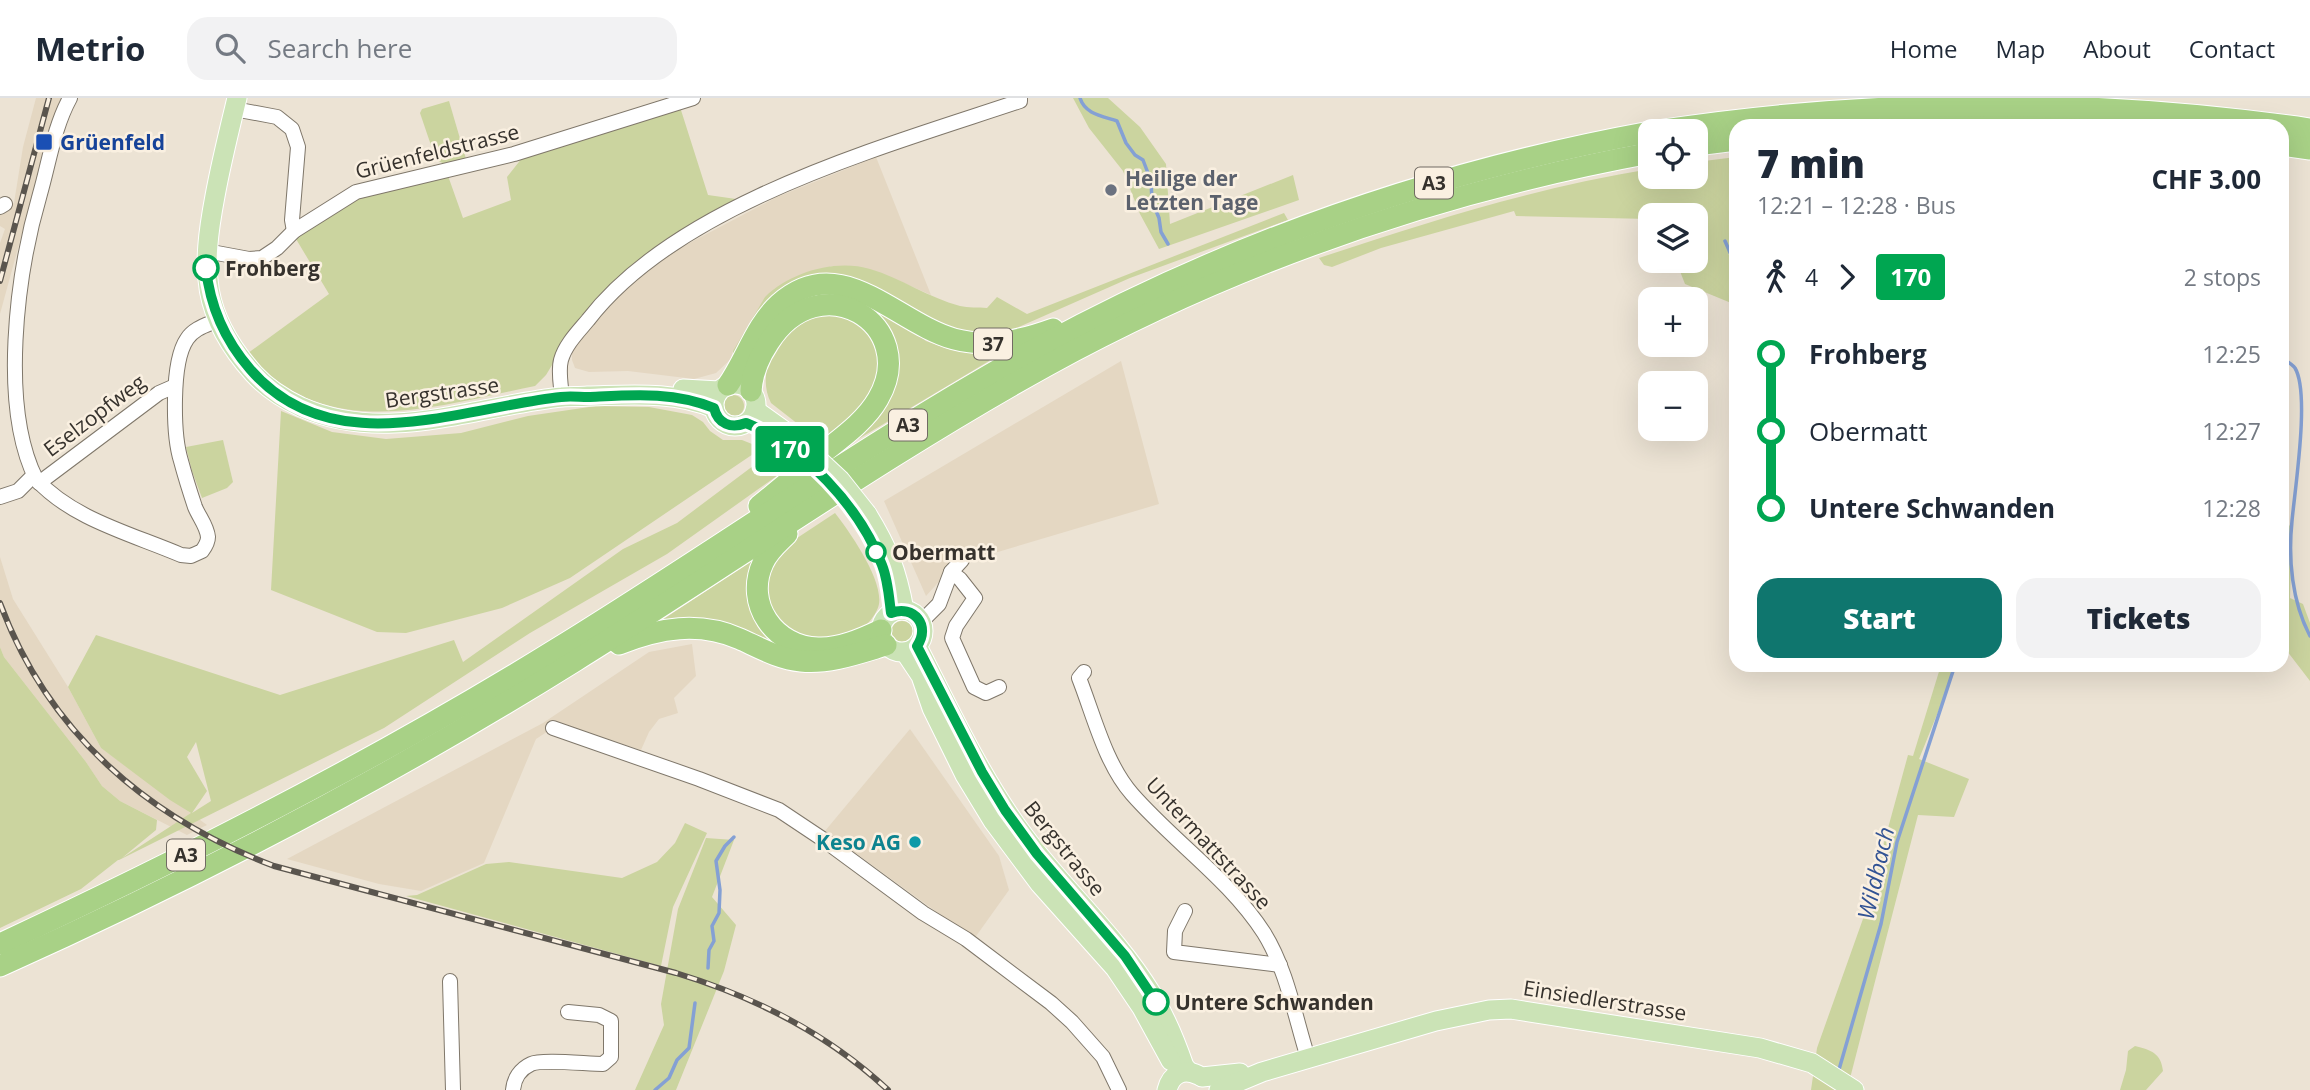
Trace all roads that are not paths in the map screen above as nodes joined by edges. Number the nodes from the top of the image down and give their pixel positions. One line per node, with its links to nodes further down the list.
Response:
1 (70, 98): 25 (street)
2 (693, 98): 17 (street, Grüenfeldstrasse)
3 (1020, 98): 23 (street)
4 (234, 101): 17 (street); 18 (main road, Bergstrasse)
5 (1742, 119): 6 (highway)
6 (2236, 119)
7 (1729, 121): 8 (highway)
8 (1708, 124)
9 (2289, 126): 10 (highway)
10 (2310, 129)
11 (1638, 134): 19 (highway, A3)
12 (1729, 141): 13 (highway)
13 (1708, 144)
14 (2289, 146): 15 (highway)
15 (2310, 149)
16 (1638, 155): 27 (highway, A3)
17 (294, 231): 18 (street, Grüenfeldstrasse)
18 (206, 251): 20 (main road, Bergstrasse)
19 (1149, 291): 22 (highway, 37); 30 (highway, A3)
20 (218, 320): 21 (street); 23 (main road, Bergstrasse)
21 (176, 386): 25 (street, Eselzopfweg); 25 (street)
22 (720, 395): 23 (main road, Bergstrasse); 24 (main road, Bergstrasse); 24 (main road, Bergstrasse)
23 (562, 397)
24 (751, 408): 30 (highway); 32 (main road, Bergstrasse, bridge)
25 (36, 480): 26 (street, Eselzopfweg)
26 (0, 497)
27 (820, 503): 32 (highway); 33 (highway, A3)
28 (962, 561): 29 (street)
29 (951, 572): 31 (street); 35 (street)
30 (676, 573): 38 (highway, A3)
31 (921, 622): 32 (main road)
32 (897, 633): 33 (highway); 45 (main road, Bergstrasse)
33 (575, 661): 40 (highway, A3)
34 (1084, 672): 39 (street, Untermattstrasse)
35 (999, 687)
36 (553, 728): 49 (street)
37 (1185, 911): 39 (street)
38 (0, 944)
39 (1280, 965): 43 (street, Untermattstrasse)
40 (0, 966)
41 (450, 981): 47 (street)
42 (568, 1012): 48 (street)
43 (1308, 1058): 44 (main road, Einsiedlerstrasse); 46 (main road, Einsiedlerstrasse)
44 (1262, 1072): 45 (main road, Einsiedlerstrasse); 50 (main road, Einsiedlerstrasse)
45 (1188, 1081)
46 (1842, 1081)
47 (453, 1090)
48 (513, 1090)
49 (1119, 1090)
50 (1219, 1090)

